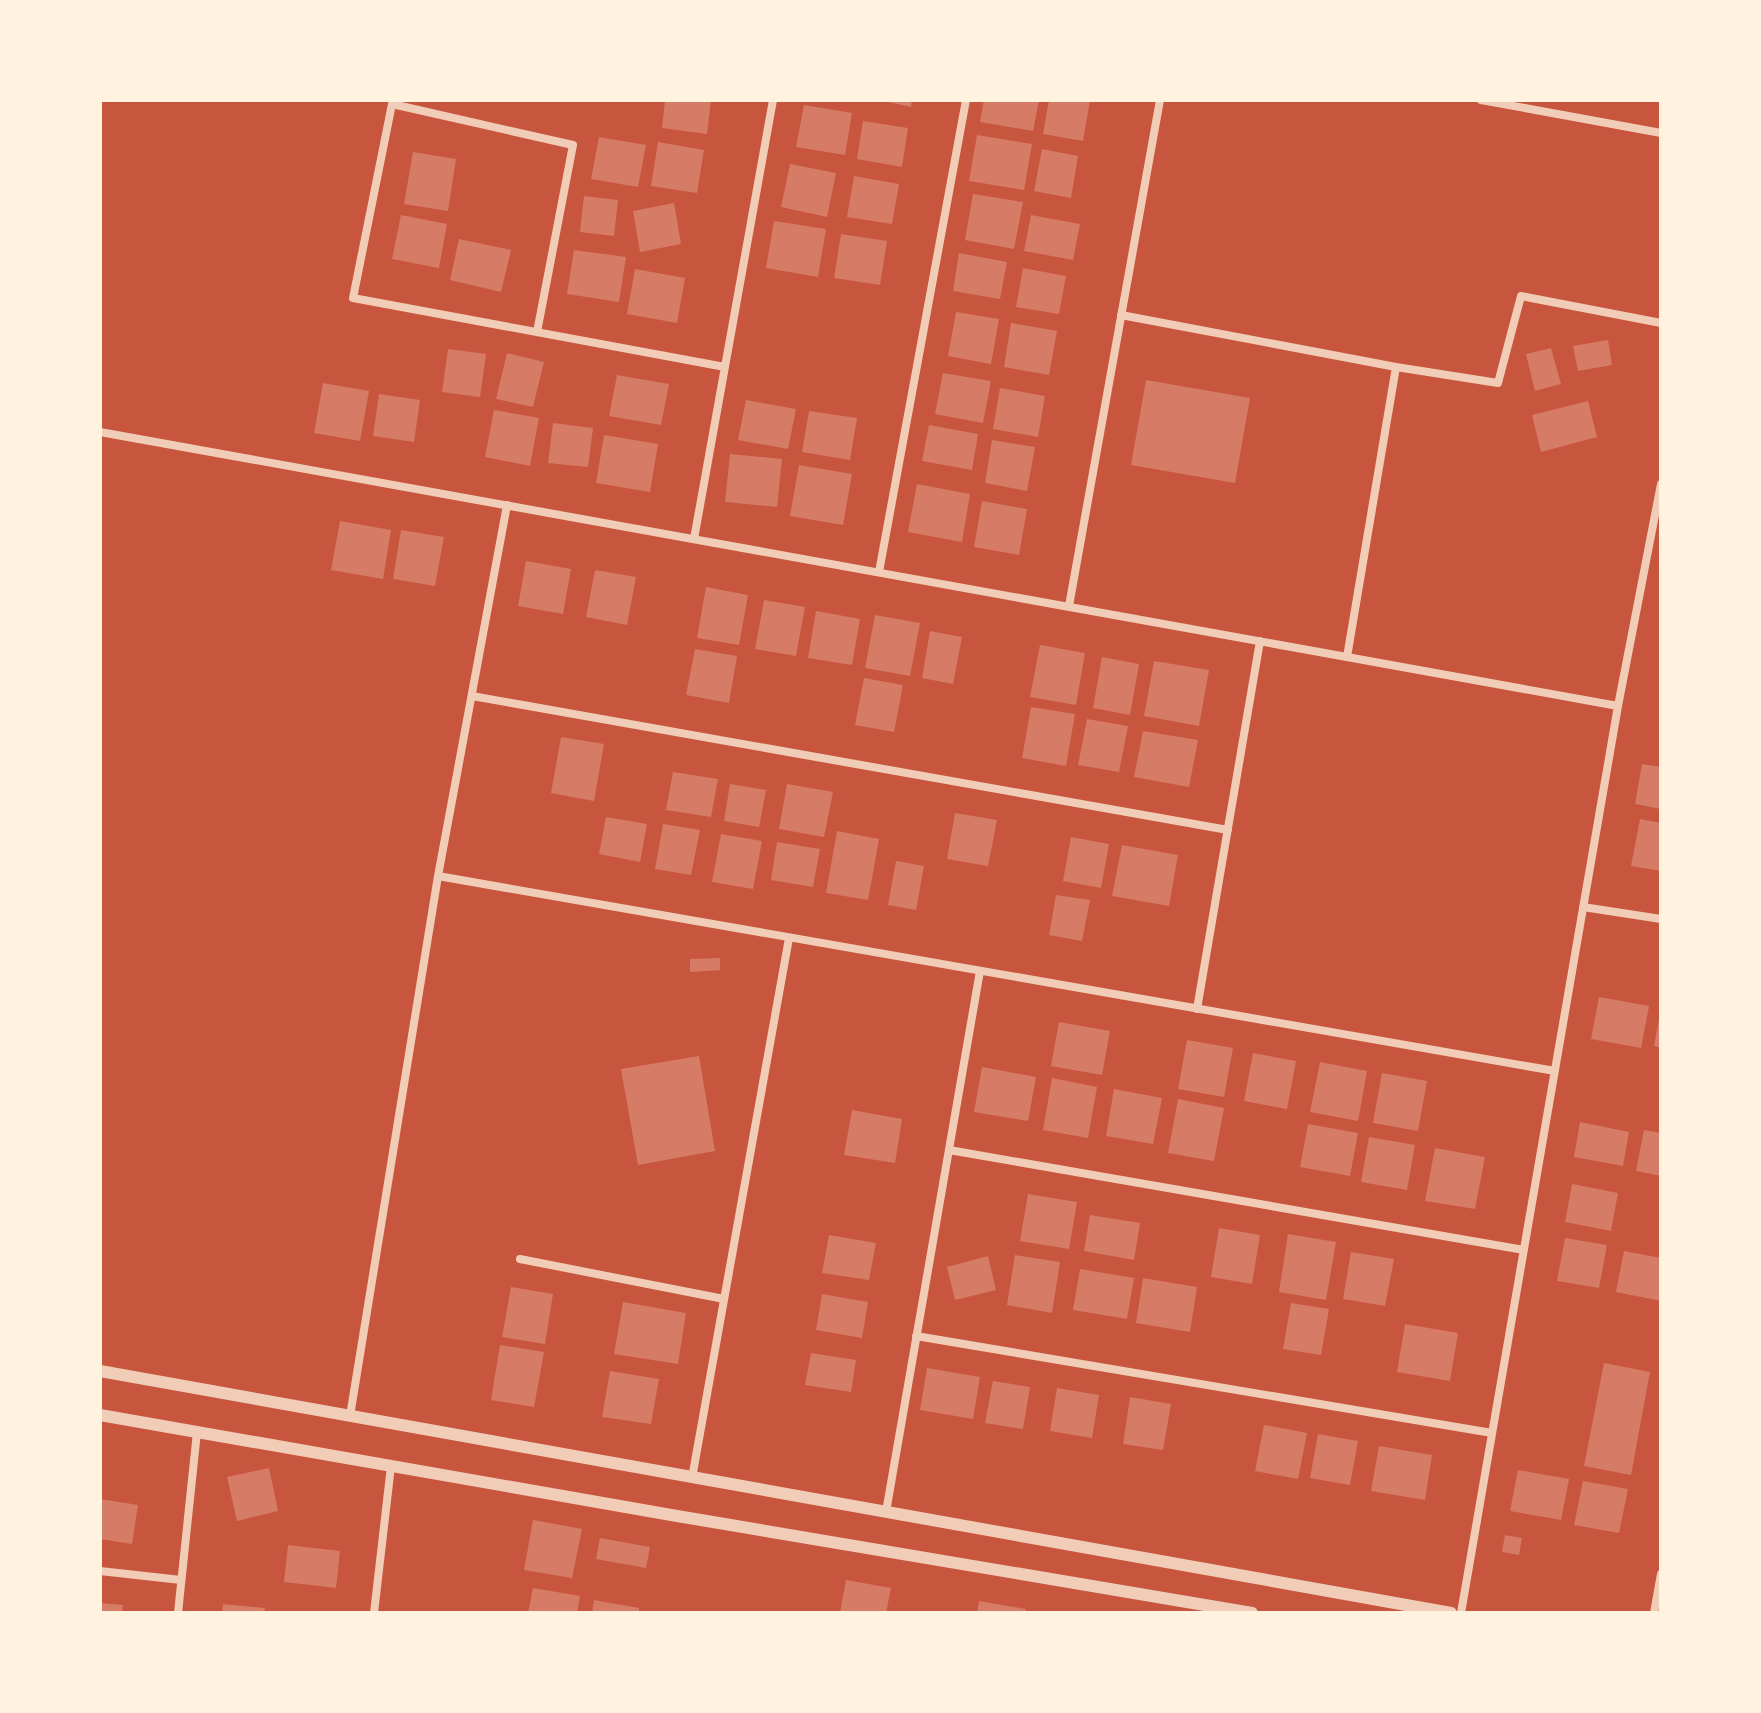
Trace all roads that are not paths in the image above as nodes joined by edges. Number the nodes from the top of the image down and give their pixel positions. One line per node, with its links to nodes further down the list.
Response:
1 (773, 100): 10 (street)
2 (966, 100): 16 (street)
3 (1160, 100): 7 (street)
4 (1481, 100): 5 (street)
5 (1536, 105): 6 (street)
6 (1661, 133)
7 (1121, 315): 11 (street); 17 (street)
8 (1661, 323): 11 (street)
9 (537, 332): 9 (street); 10 (street)
10 (725, 367): 15 (street)
11 (1396, 367): 19 (street)
12 (100, 432): 14 (street)
13 (1661, 484): 21 (street)
14 (507, 505): 15 (street); 20 (street)
15 (694, 539): 16 (street)
16 (879, 572): 17 (street)
17 (1069, 606): 18 (street)
18 (1260, 641): 19 (street); 22 (street)
19 (1347, 657): 21 (street)
20 (472, 696): 22 (street); 23 (street)
21 (1618, 706): 24 (street)
22 (1228, 830): 28 (street)
23 (438, 876): 26 (street); 37 (street)
24 (1583, 907): 25 (street); 29 (street)
25 (1661, 919)
26 (789, 938): 27 (street); 33 (street)
27 (980, 971): 28 (street); 30 (street)
28 (1197, 1009): 29 (street)
29 (1555, 1071): 31 (street)
30 (949, 1150): 31 (street); 34 (street)
31 (1524, 1250): 39 (street)
32 (520, 1259): 33 (street)
33 (724, 1299): 41 (street)
34 (916, 1336): 39 (street); 42 (street)
35 (100, 1371): 37 (street)
36 (100, 1415): 38 (street)
37 (350, 1416): 41 (street)
38 (197, 1432): 40 (street); 45 (street)
39 (1492, 1433): 50 (street)
40 (391, 1466): 47 (street); 48 (street)
41 (692, 1478): 42 (street)
42 (886, 1512): 49 (street)
43 (100, 1571): 45 (street)
44 (1661, 1574): 51 (street)
45 (181, 1580): 46 (street)
46 (178, 1613)
47 (374, 1613)
48 (1252, 1613)
49 (1451, 1613)
50 (1461, 1613)
51 (1654, 1613)

